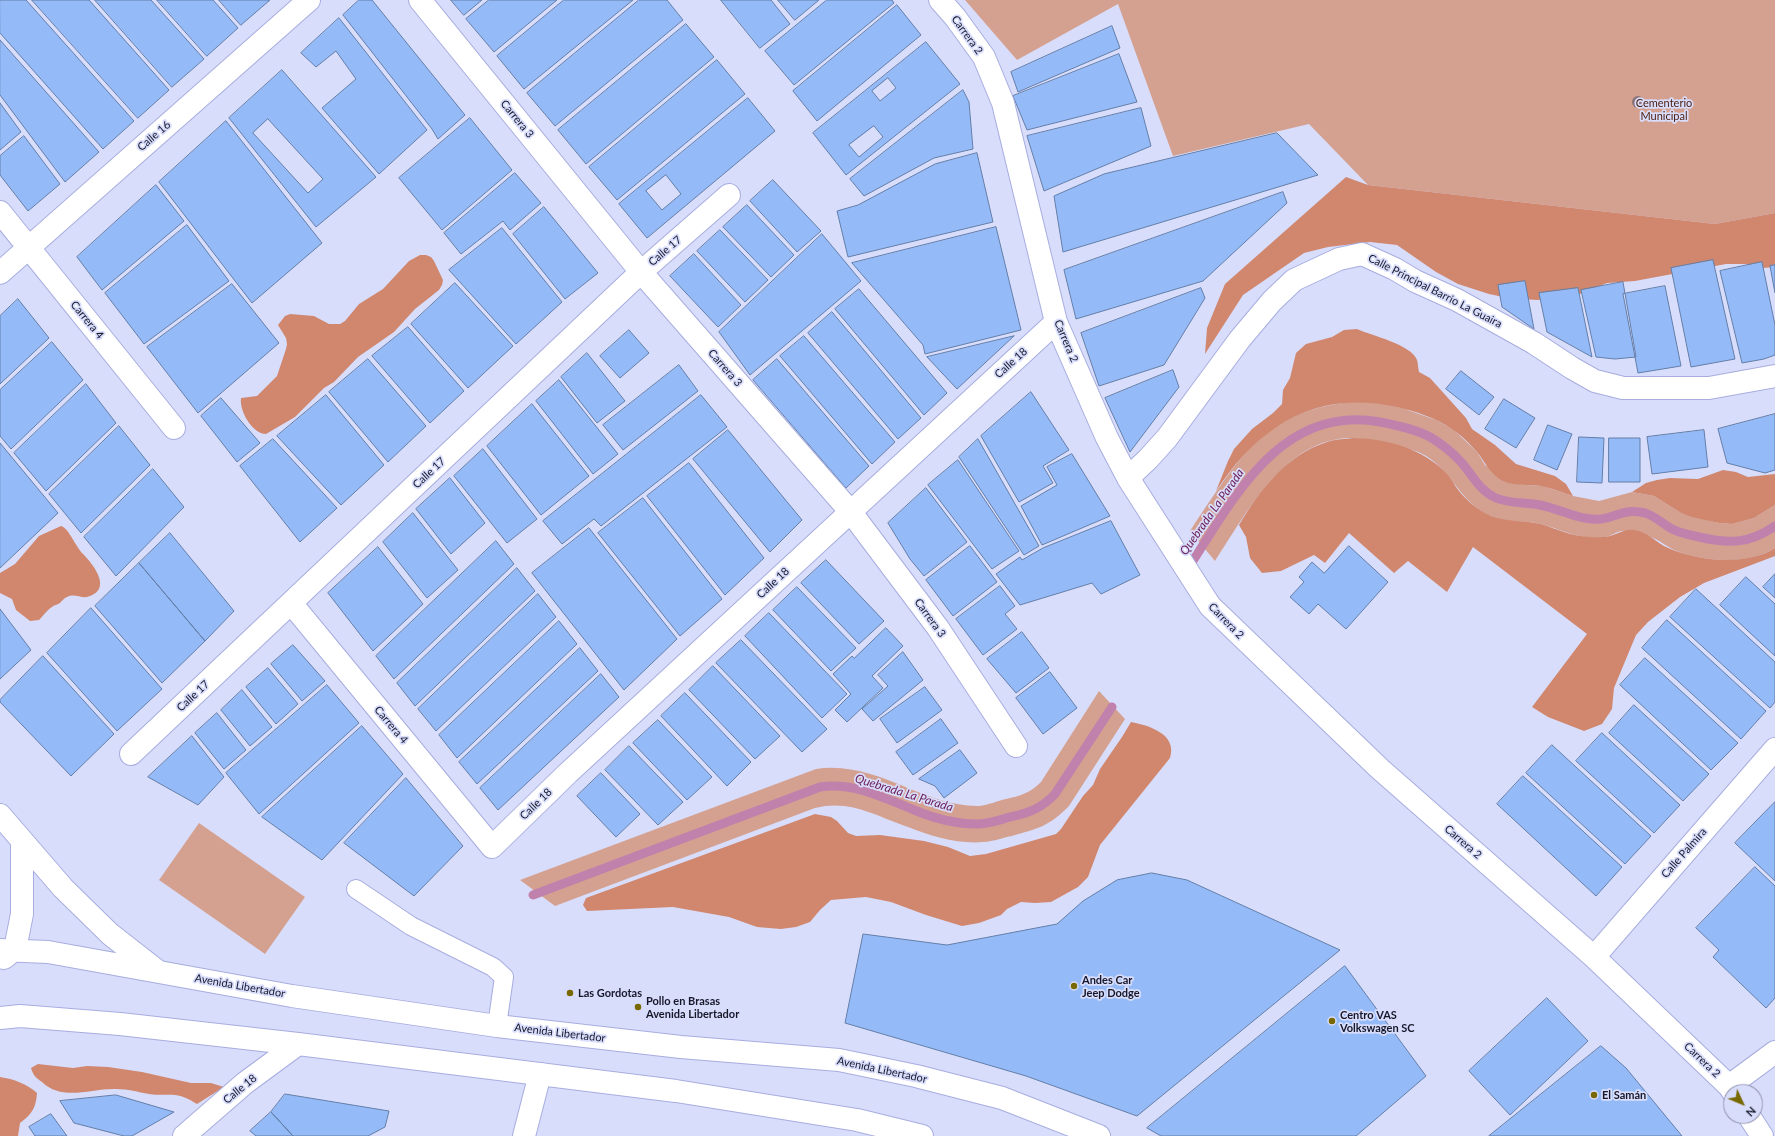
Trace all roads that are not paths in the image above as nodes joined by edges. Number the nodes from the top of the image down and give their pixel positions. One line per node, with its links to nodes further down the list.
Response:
1 (310, 0): 6 (street, Calle 16)
2 (420, 0): 7 (street, Carrera 3)
3 (940, 0): 9 (street, Carrera 2)
4 (728, 195): 7 (street, Calle 17)
5 (0, 212): 6 (street, Carrera 4)
6 (28, 247): 8 (street, Calle 16); 11 (street, Carrera 4)
7 (641, 272): 13 (street, Carrera 3); 14 (street, Calle 17)
8 (0, 273)
9 (1056, 322): 12 (street, Carrera 2); 13 (street, Calle 18)
10 (1775, 376): 12 (street, Calle Principal Barrio La Guaira)
11 (174, 428)
12 (1128, 478): 23 (street, Carrera 2)
13 (850, 511): 15 (street, Carrera 3); 20 (street, Calle 18)
14 (291, 603): 17 (street, Calle 17); 20 (street, Carrera 4)
15 (1016, 746)
16 (1775, 749): 23 (street, Calle Palmira)
17 (131, 754)
18 (0, 815): 19 (street)
19 (22, 841): 22 (street); 24 (street)
20 (492, 847)
21 (356, 889): 26 (lane)
22 (5, 954): 24 (street, Avenida Libertador)
23 (1594, 957): 30 (street, Carrera 2)
24 (159, 972): 26 (street, Avenida Libertador)
25 (0, 1018): 27 (street)
26 (497, 1026): 36 (street, Avenida Libertador)
27 (298, 1044): 29 (street); 33 (street, Calle 18)
28 (1775, 1052): 31 (street)
29 (540, 1074): 34 (street); 35 (street)
30 (1726, 1084)
31 (1737, 1084)
32 (1754, 1124): 37 (street)
33 (184, 1136)
34 (524, 1136)
35 (922, 1136)
36 (1099, 1136)
37 (1762, 1136)

